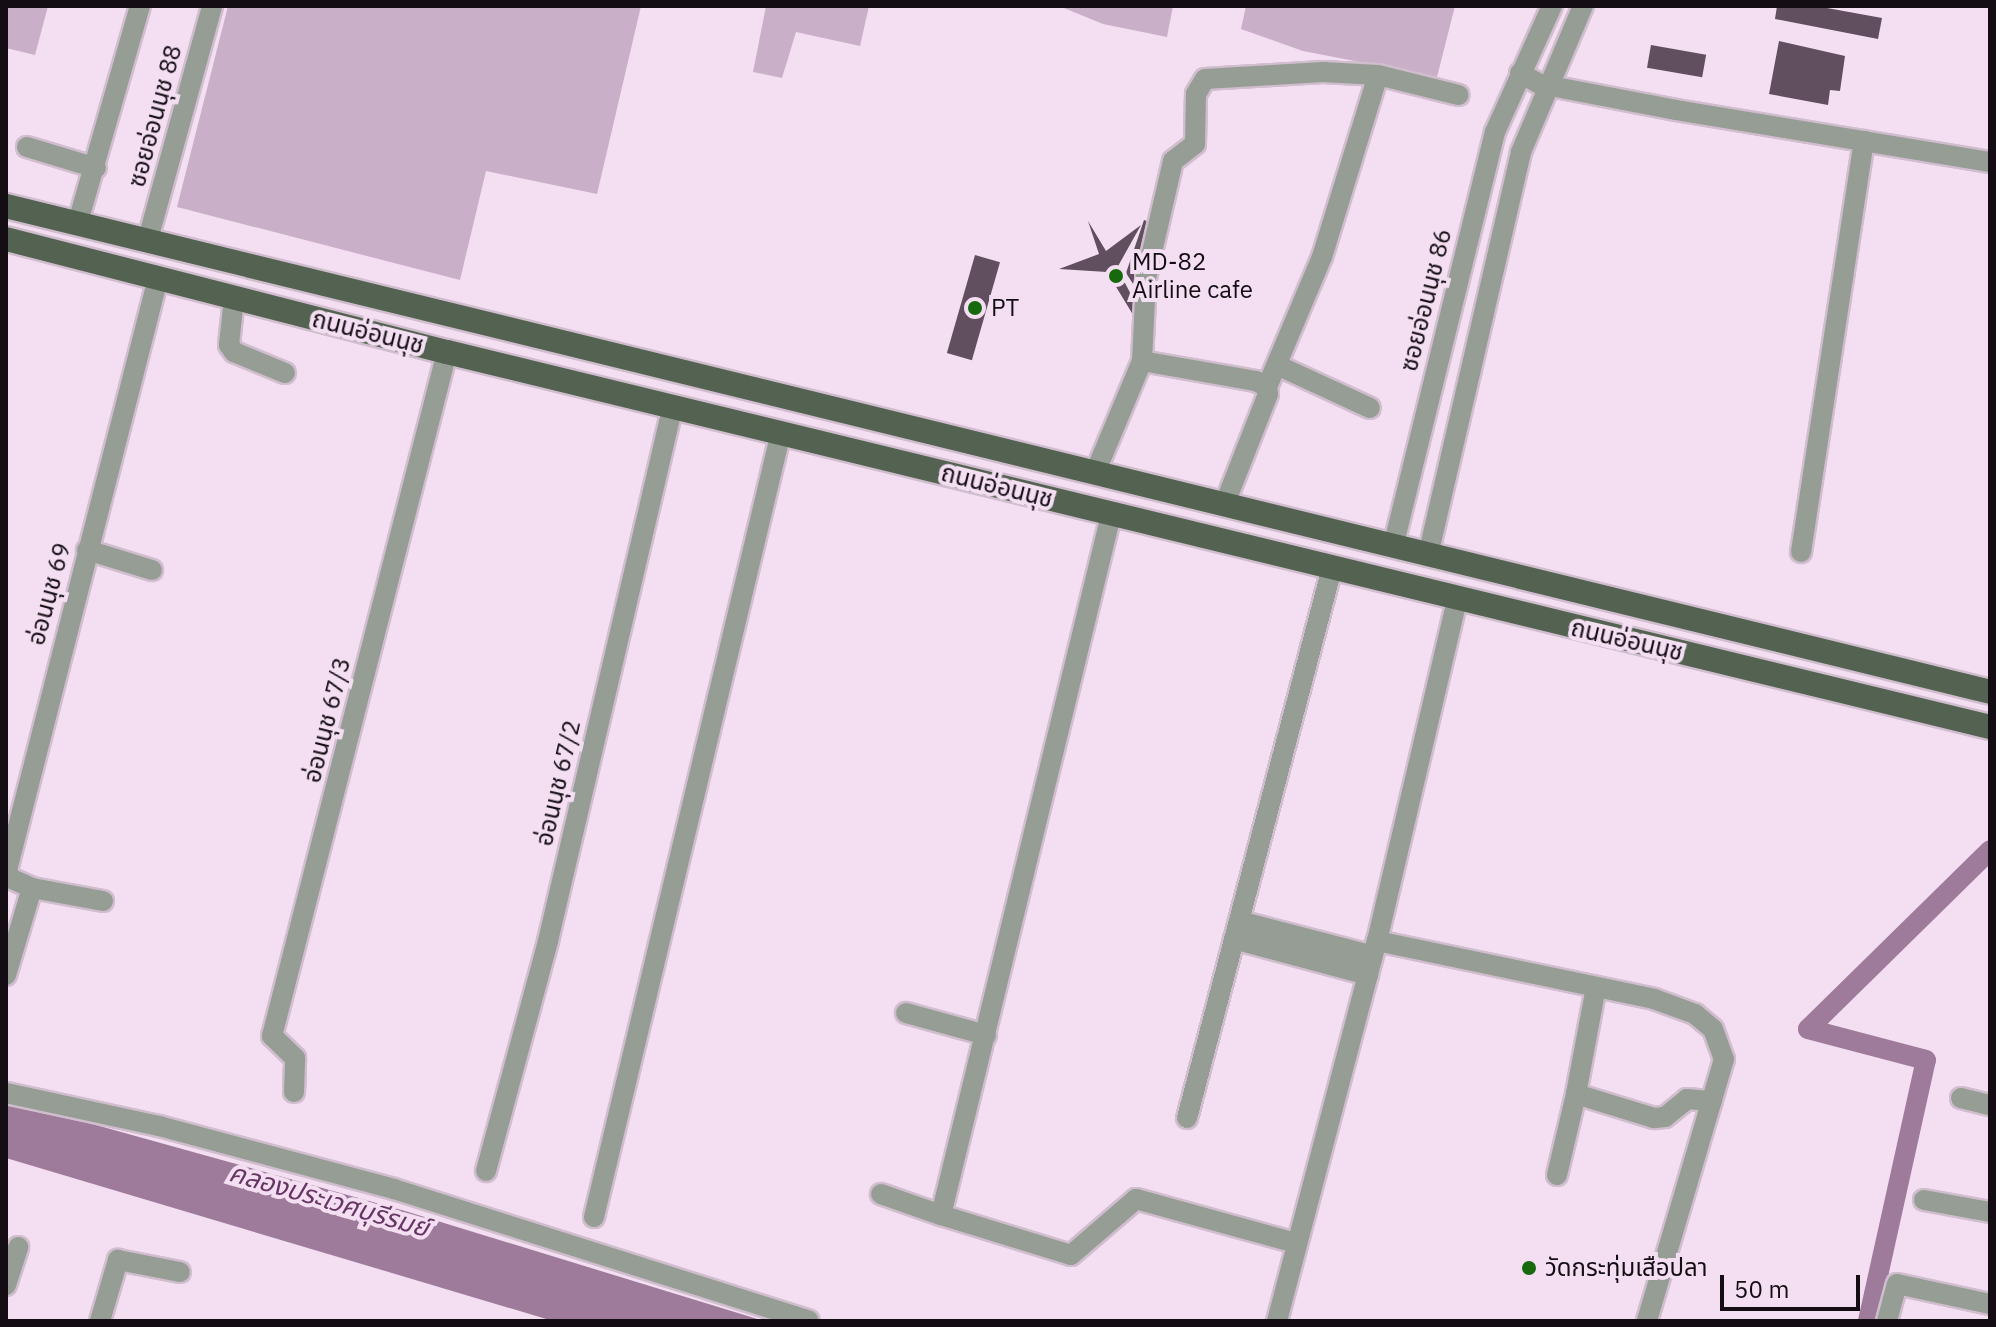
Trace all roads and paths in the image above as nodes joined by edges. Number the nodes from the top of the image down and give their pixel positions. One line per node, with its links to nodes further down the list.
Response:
1 (140, 6): 12 (street)
2 (212, 6): 16 (street, ซอยอ่อนนุช 88)
3 (1552, 6): 5 (street, ซอยอ่อนนุช 86)
4 (1583, 6): 7 (street)
5 (1520, 73): 7 (street); 30 (street, ซอยอ่อนนุช 86)
6 (1378, 75): 8 (street); 20 (street); 21 (street)
7 (1547, 86): 9 (street); 32 (street)
8 (1459, 95)
9 (1864, 141): 11 (street); 33 (street)
10 (27, 147): 12 (street)
11 (1990, 162)
12 (96, 168): 14 (street)
13 (6, 206): 14 (main road, ถนนอ่อนนุช)
14 (78, 222): 16 (main road, ถนนอ่อนนุช)
15 (6, 239): 17 (main road, ถนนอ่อนนุช)
16 (148, 239): 27 (main road, ถนนอ่อนนุช)
17 (158, 278): 18 (main road, ถนนอ่อนนุช); 31 (street, อ่อนนุช 69)
18 (234, 298): 19 (main road, ถนนอ่อนนุช); 22 (street)
19 (447, 352): 24 (main road, ถนนอ่อนนุช); 49 (street, อ่อนนุช 67/3)
20 (1142, 361): 23 (street); 27 (street)
21 (1279, 366): 23 (street); 25 (street)
22 (285, 373)
23 (1267, 387): 28 (street)
24 (673, 405): 26 (main road, ถนนอ่อนนุช); 56 (street, อ่อนนุช 67/2)
25 (1370, 408)
26 (781, 432): 29 (main road, ถนนอ่อนนุช); 62 (street)
27 (1095, 473): 28 (main road, ถนนอ่อนนุช)
28 (1225, 503): 30 (main road, ถนนอ่อนนุช)
29 (1111, 515): 34 (main road, ถนนอ่อนนุช); 48 (street)
30 (1394, 543): 32 (main road, ถนนอ่อนนุช); 36 (main road)
31 (87, 550): 35 (street); 41 (street, อ่อนนุช 69)
32 (1429, 551): 37 (main road); 39 (main road, ถนนอ่อนนุช)
33 (1801, 552)
34 (1332, 568): 36 (main road, ถนนอ่อนนุช); 43 (street)
35 (152, 570)
36 (1387, 582): 37 (main road, ถนนอ่อนนุช)
37 (1421, 591): 38 (main road, ถนนอ่อนนุช)
38 (1457, 599): 40 (main road, ถนนอ่อนนุช); 44 (street)
39 (1990, 692)
40 (1990, 727)
41 (32, 888): 42 (street); 45 (street)
42 (103, 901)
43 (1237, 930): 44 (street); 55 (street)
44 (1372, 958): 46 (street); 63 (street)
45 (6, 975)
46 (1596, 987): 51 (street); 53 (street)
47 (906, 1013): 48 (street)
48 (986, 1035): 61 (street)
49 (294, 1092)
50 (6, 1093): 69 (street)
51 (1576, 1094): 53 (street); 57 (street)
52 (1961, 1098): 54 (street)
53 (1712, 1101): 71 (street)
54 (1990, 1105)
55 (1187, 1118)
56 (486, 1171)
57 (1557, 1175)
58 (881, 1194): 61 (street)
59 (1924, 1200): 60 (street)
60 (1990, 1212)
61 (941, 1215): 63 (street)
62 (594, 1217)
63 (1296, 1243): 70 (street)
64 (18, 1247): 66 (street)
65 (180, 1272): 68 (street)
66 (6, 1285)
67 (1990, 1304): 72 (street)
68 (100, 1321)
69 (809, 1321)
70 (1277, 1321)
71 (1647, 1321)
72 (1887, 1321)

